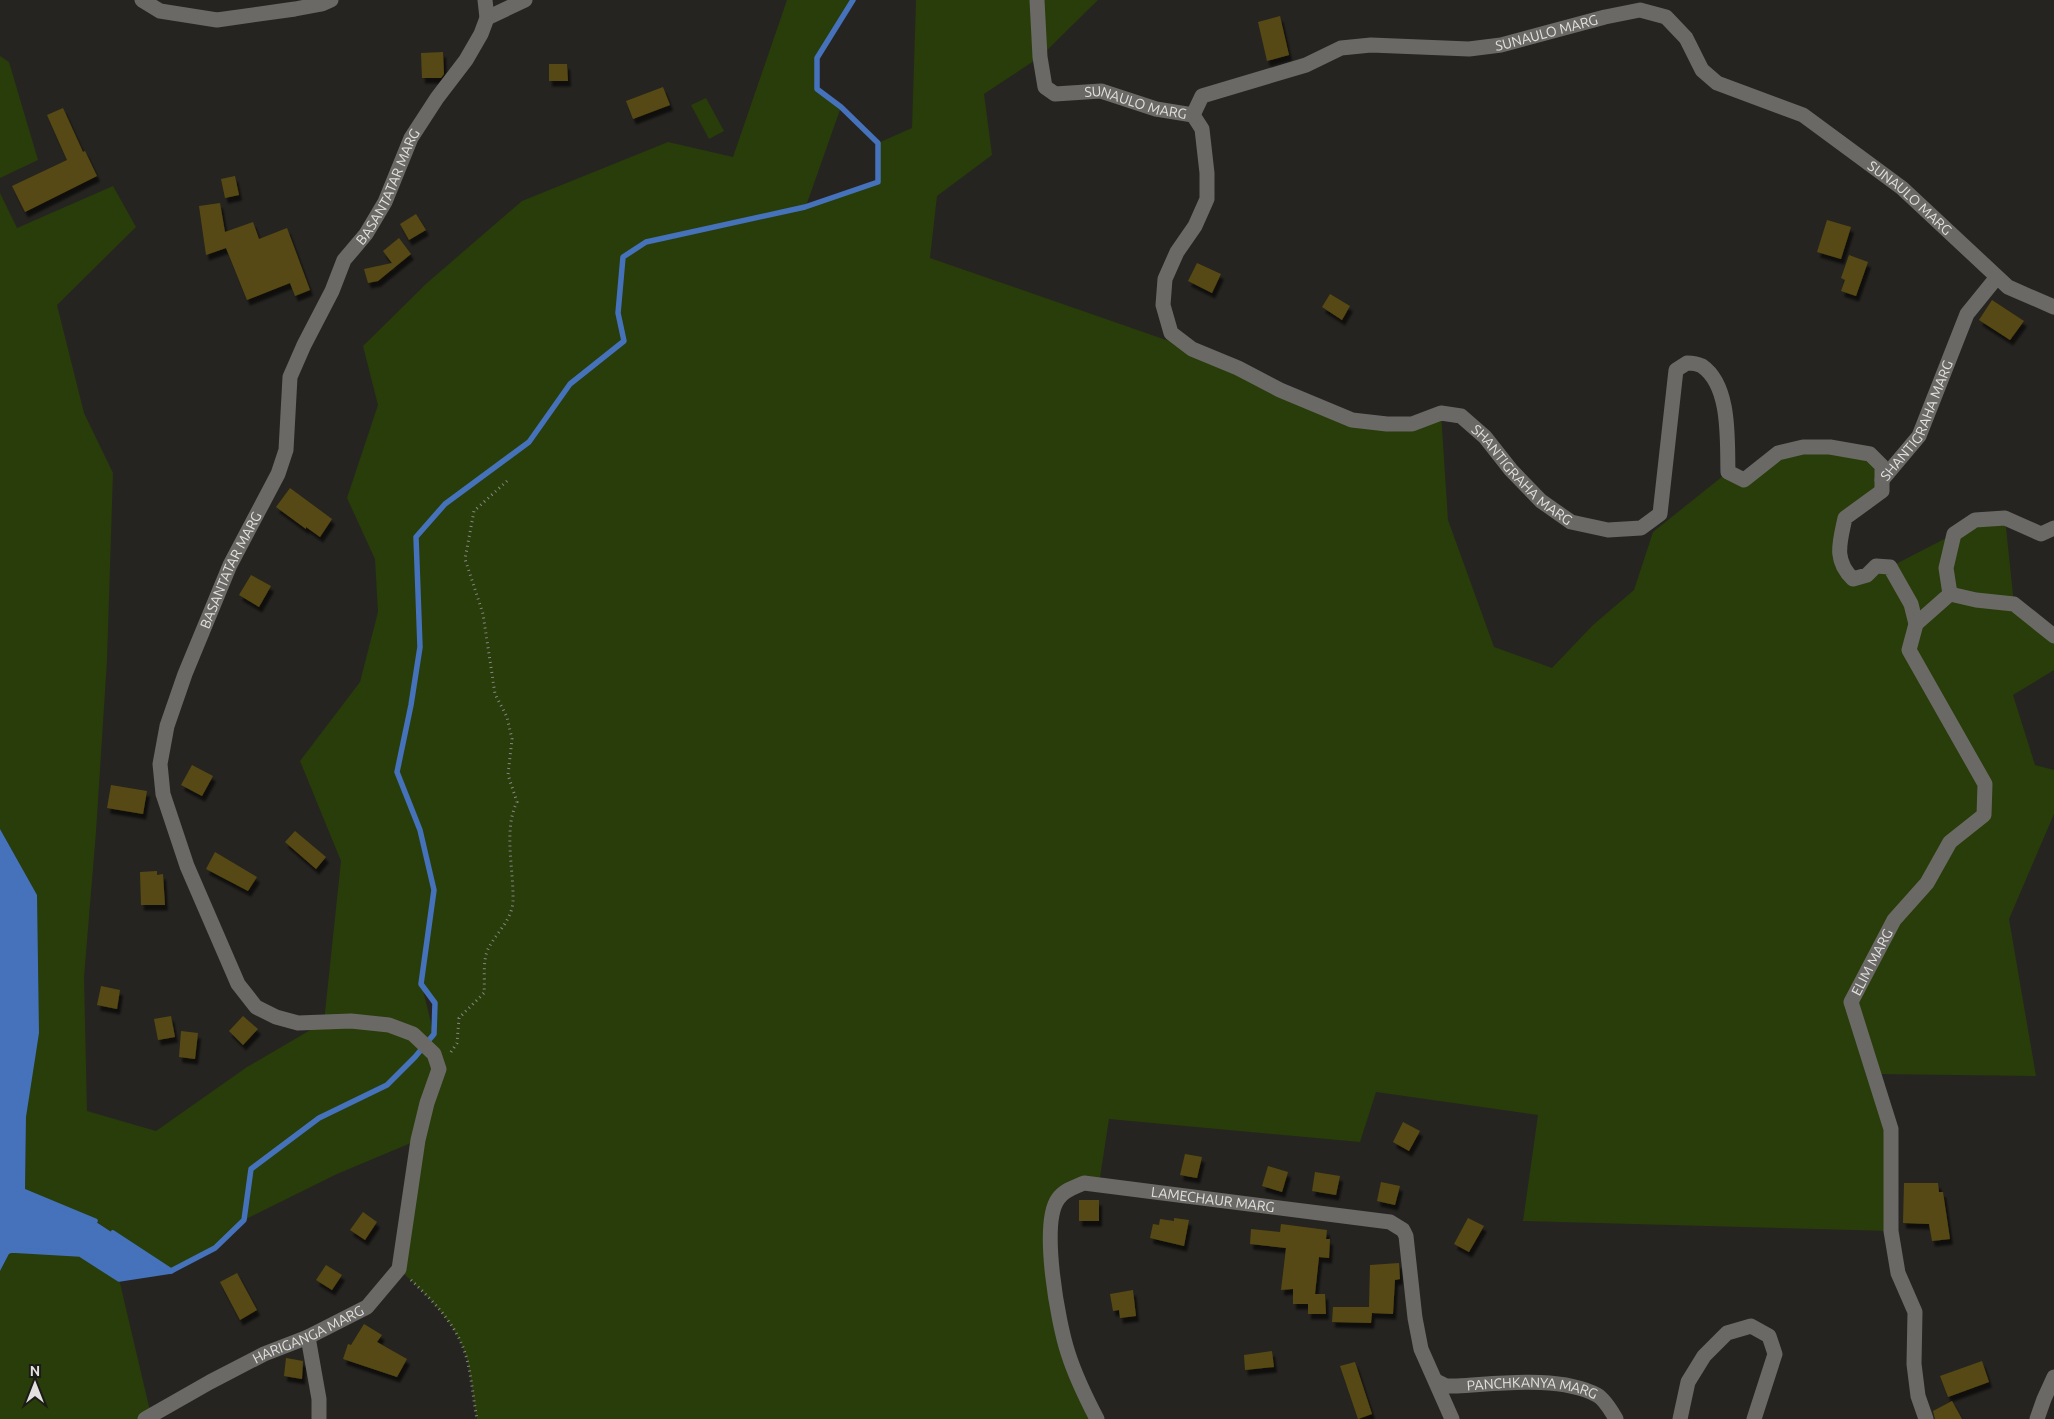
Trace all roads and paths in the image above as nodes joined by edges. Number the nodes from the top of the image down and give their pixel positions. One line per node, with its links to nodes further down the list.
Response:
1 (142, 0): 2 (street)
2 (331, 0)
3 (485, 0): 6 (street, BASANTATAR MARG)
4 (525, 0): 6 (street)
5 (1037, 0): 7 (street, SUNAULO MARG)
6 (486, 18): 16 (street, BASANTATAR MARG)
7 (1193, 115): 8 (street, SUNAULO MARG); 11 (street, SHANTIGRAHA MARG)
8 (1997, 277): 9 (street, SUNAULO MARG); 11 (street, SHANTIGRAHA MARG)
9 (2054, 307)
10 (507, 480): 16 (path)
11 (1882, 480): 14 (street)
12 (2054, 528): 13 (street)
13 (1950, 594): 14 (street); 15 (street)
14 (1916, 624): 29 (street, ELIM MARG)
15 (2054, 636)
16 (439, 1069): 17 (street)
17 (399, 1269): 18 (street, HARIGANGA MARG); 23 (path)
18 (308, 1337): 21 (street, HARIGANGA MARG); 22 (street)
19 (2054, 1377): 30 (street)
20 (1436, 1381): 24 (street, LAMECHAUR MARG); 25 (street, LAMECHAUR MARG); 26 (street, PANCHKANYA MARG)
21 (145, 1419)
22 (319, 1419)
23 (477, 1419)
24 (1097, 1419)
25 (1452, 1419)
26 (1616, 1419)
27 (1680, 1419): 28 (street)
28 (1754, 1419)
29 (1926, 1419)
30 (2037, 1419)

